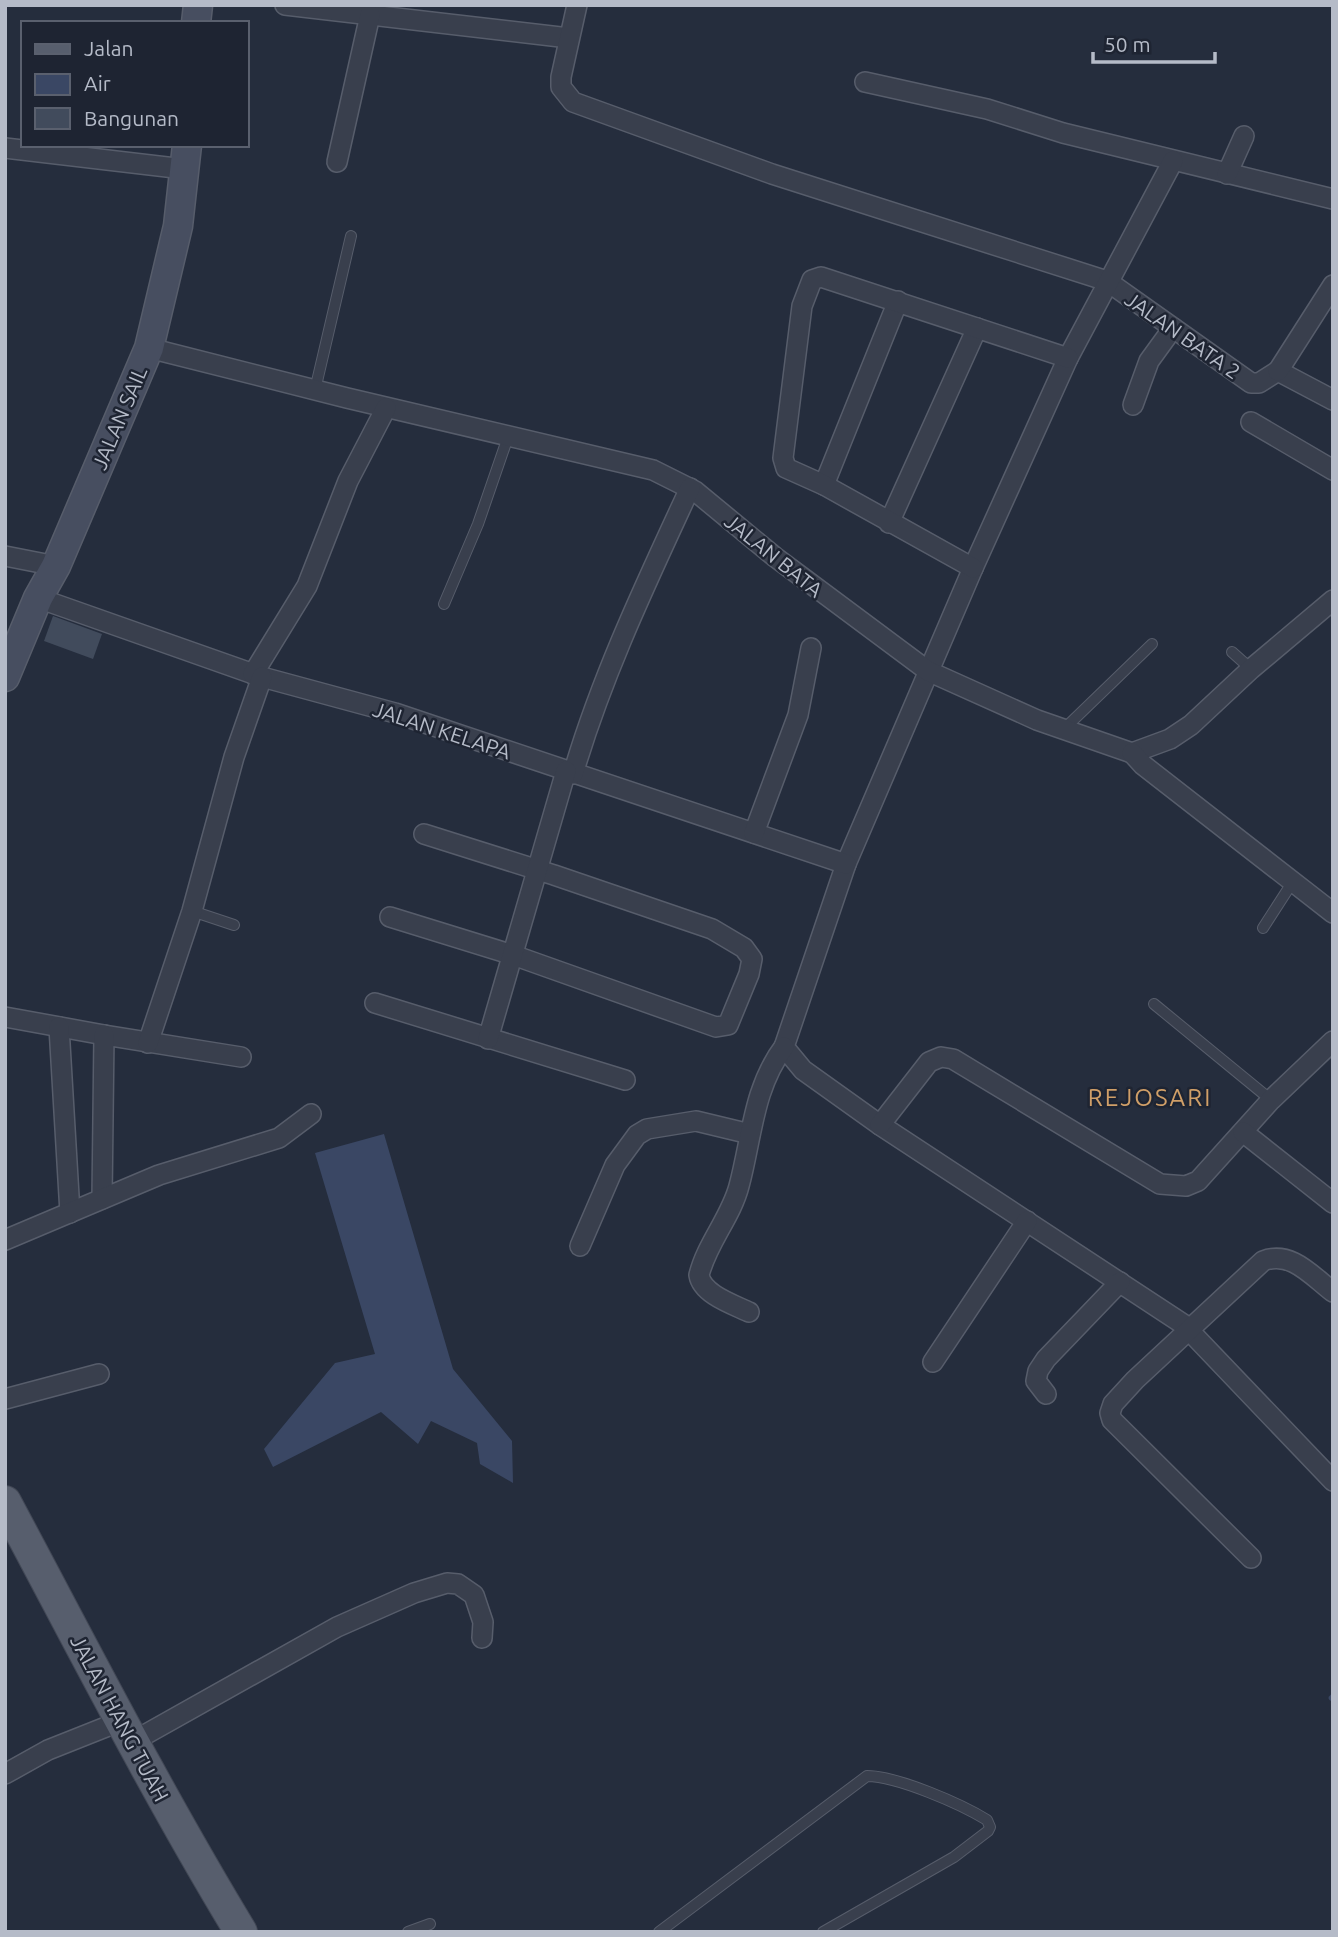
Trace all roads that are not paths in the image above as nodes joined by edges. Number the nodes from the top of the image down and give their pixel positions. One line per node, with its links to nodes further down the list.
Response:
1 (285, 5): 3 (street)
2 (577, 5): 4 (street, JALAN BATA 2)
3 (383, 13): 4 (street); 9 (street)
4 (569, 38): 14 (street, JALAN BATA 2)
5 (864, 82): 10 (street)
6 (1244, 136): 11 (street)
7 (5, 148): 8 (street)
8 (186, 157): 19 (street, JALAN SAIL)
9 (337, 162)
10 (1173, 162): 11 (street); 14 (street)
11 (1227, 174): 12 (street)
12 (1333, 199)
13 (351, 236): 22 (lane)
14 (1107, 281): 18 (street, JALAN BATA 2); 20 (street)
15 (1333, 285): 21 (street)
16 (898, 301): 17 (street); 29 (street); 29 (street)
17 (976, 328): 20 (street); 31 (street)
18 (1173, 328): 21 (street, JALAN BATA 2); 24 (street)
19 (149, 348): 22 (street, JALAN BATA); 33 (street, JALAN SAIL)
20 (1068, 358): 34 (street)
21 (1278, 371): 23 (street)
22 (315, 390): 25 (street, JALAN BATA)
23 (1333, 400)
24 (1133, 405)
25 (386, 408): 27 (street, JALAN BATA); 43 (street)
26 (1251, 422): 28 (street)
27 (508, 437): 30 (street, JALAN BATA); 37 (lane)
28 (1333, 470)
29 (824, 485): 31 (street)
30 (690, 488): 42 (street, JALAN BATA); 47 (street)
31 (890, 523): 34 (street)
32 (5, 556): 33 (street)
33 (56, 566): 35 (street, JALAN SAIL)
34 (973, 568): 42 (street)
35 (38, 597): 43 (street, JALAN KELAPA); 44 (street, JALAN SAIL)
36 (1333, 600): 41 (street)
37 (444, 604)
38 (1152, 644): 45 (lane)
39 (811, 648): 49 (street)
40 (1232, 652): 41 (lane)
41 (1251, 669): 46 (street)
42 (928, 671): 45 (street, JALAN BATA); 50 (street)
43 (258, 675): 47 (street, JALAN KELAPA); 53 (street)
44 (5, 677)
45 (1064, 729): 46 (street, JALAN BATA)
46 (1132, 753): 52 (street)
47 (569, 772): 49 (street, JALAN KELAPA); 51 (street)
48 (424, 834): 51 (street)
49 (754, 834): 50 (street, JALAN KELAPA)
50 (846, 864): 67 (street)
51 (538, 871): 58 (street); 58 (street)
52 (1292, 883): 54 (street); 57 (lane)
53 (192, 911): 56 (lane); 66 (street)
54 (1333, 913)
55 (390, 917): 58 (street)
56 (234, 925)
57 (1263, 928)
58 (513, 955): 64 (street)
59 (375, 1003): 64 (street)
60 (1154, 1004): 70 (lane)
61 (5, 1017): 62 (street)
62 (59, 1027): 63 (street); 77 (street)
63 (104, 1035): 66 (street); 75 (street)
64 (488, 1039): 69 (street)
65 (1333, 1041): 70 (street)
66 (148, 1043): 68 (street)
67 (784, 1047): 72 (street); 74 (street)
68 (241, 1057)
69 (625, 1080)
70 (1271, 1100): 73 (street)
71 (311, 1114): 75 (street)
72 (880, 1125): 73 (street); 78 (street)
73 (1243, 1132): 76 (street)
74 (750, 1134): 80 (street); 83 (street)
75 (102, 1199): 77 (street)
76 (1333, 1203)
77 (71, 1213): 79 (street)
78 (1027, 1221): 81 (street); 85 (street)
79 (5, 1240)
80 (580, 1246)
81 (1120, 1282): 84 (street); 87 (street)
82 (1333, 1293): 84 (street)
83 (749, 1312)
84 (1189, 1330): 89 (street); 91 (street)
85 (933, 1362)
86 (99, 1374): 88 (street)
87 (1046, 1394)
88 (5, 1399)
89 (1333, 1481)
90 (5, 1502): 93 (main road, JALAN HANG TUAH)
91 (1251, 1559)
92 (482, 1638): 93 (street)
93 (126, 1731): 94 (street); 96 (main road, JALAN HANG TUAH)
94 (5, 1774)
95 (430, 1924): 97 (lane)
96 (241, 1932)
97 (408, 1932)
98 (659, 1932): 99 (lane)
99 (823, 1932)

